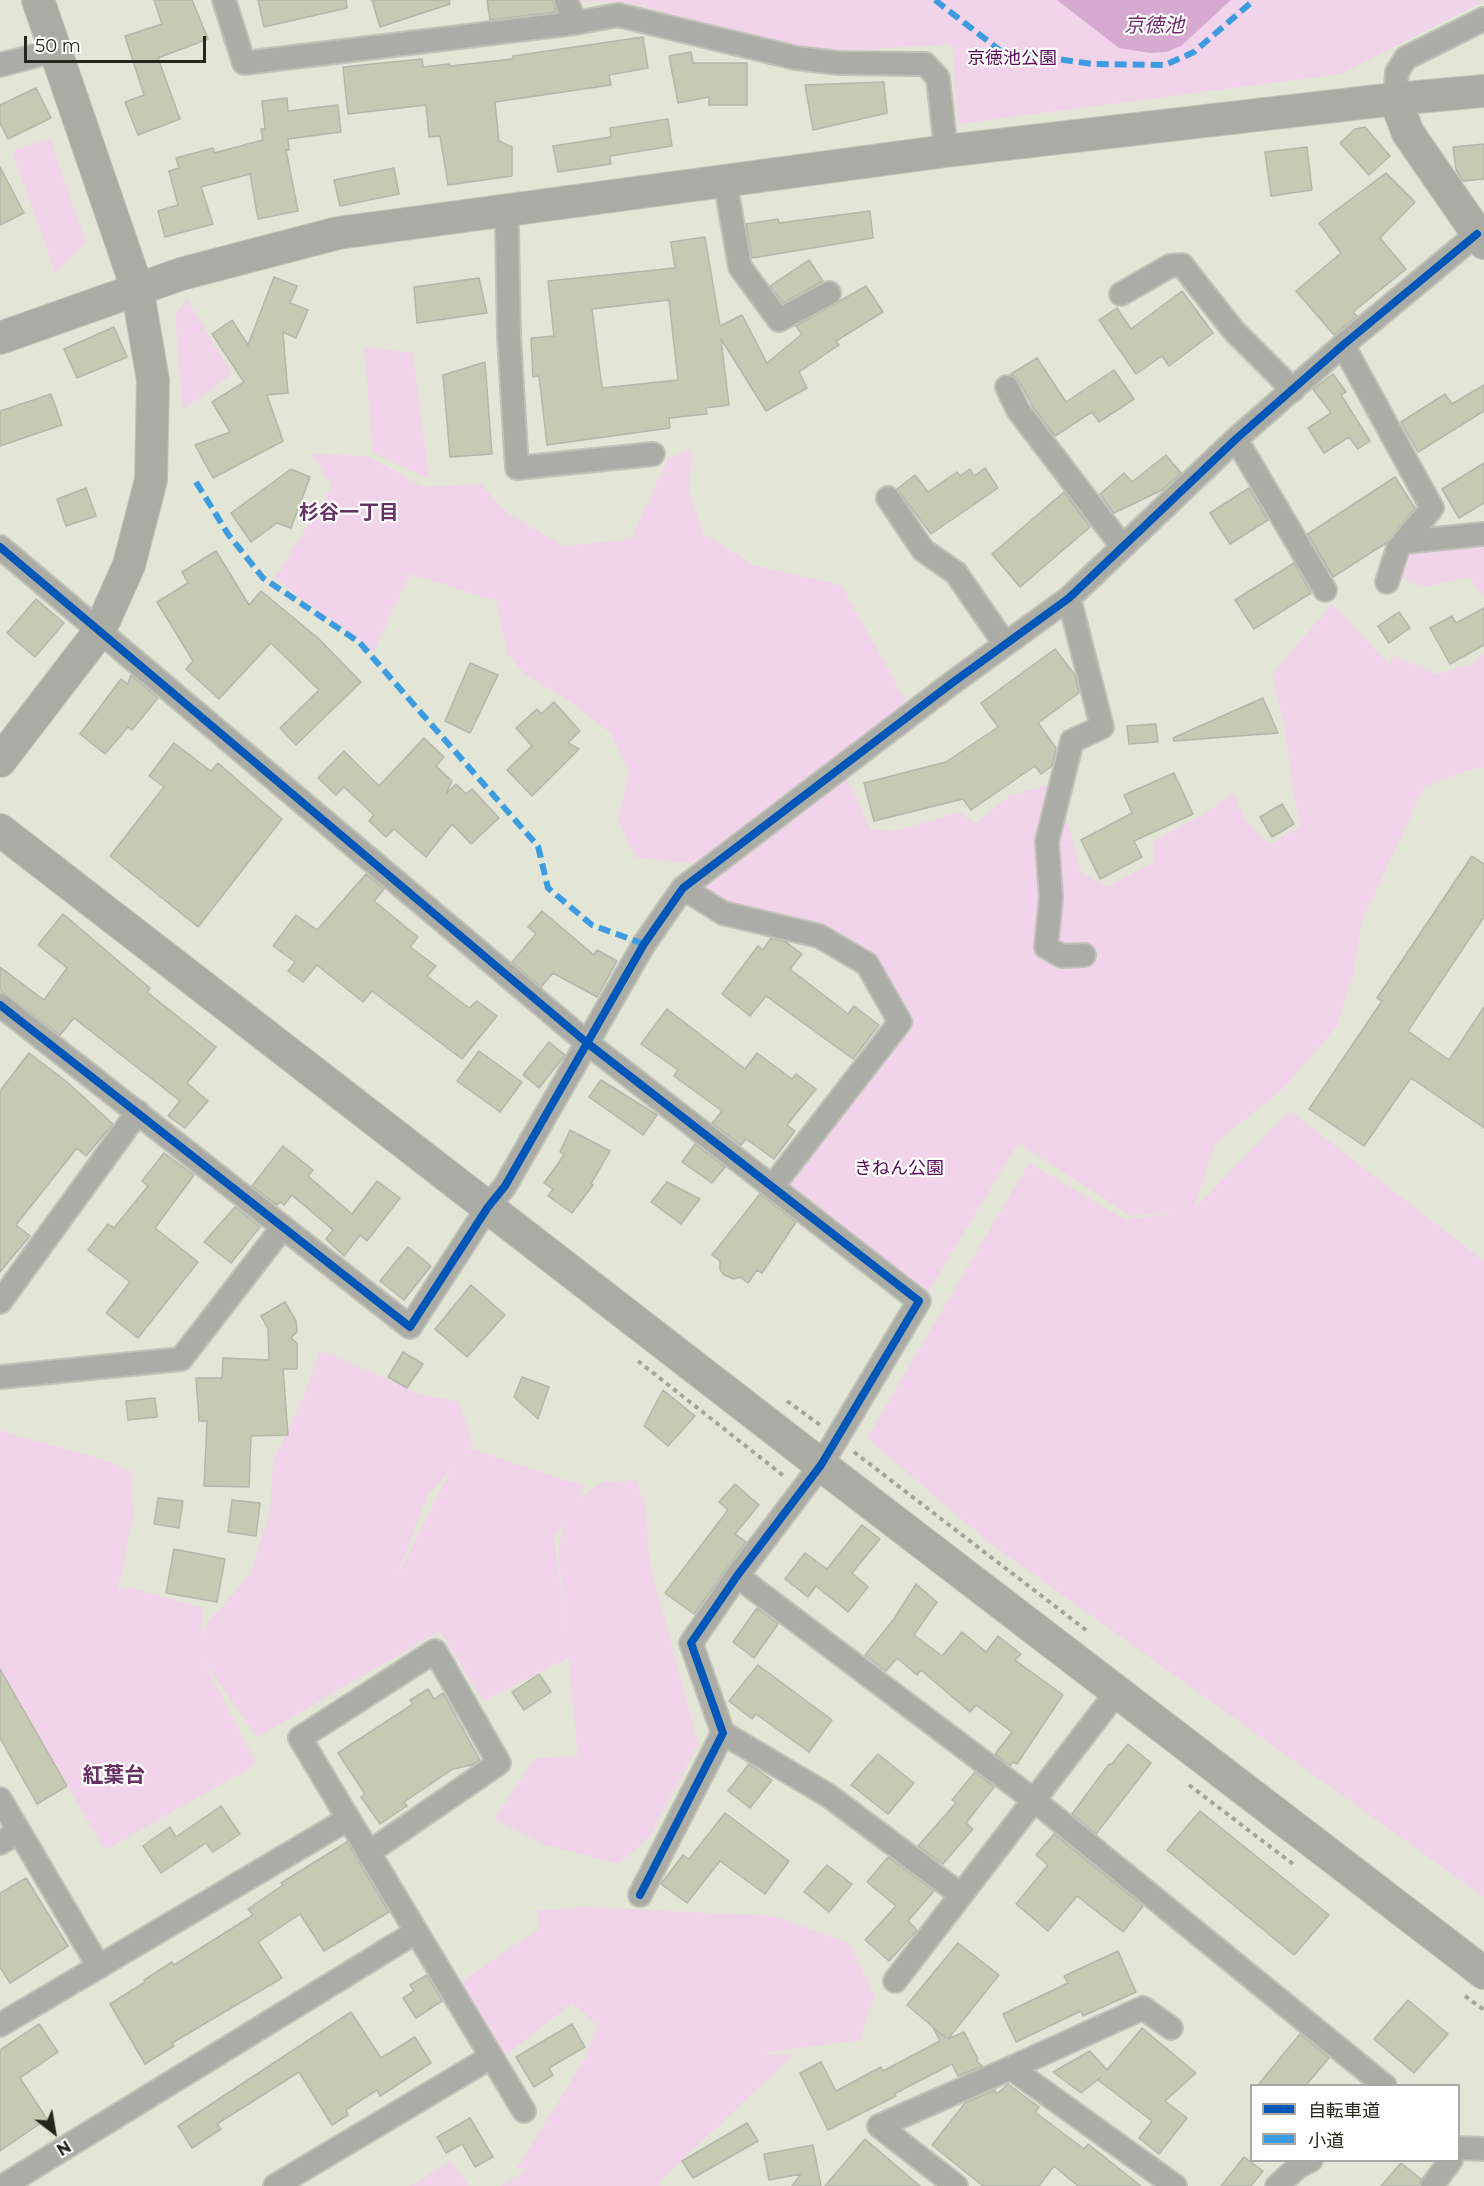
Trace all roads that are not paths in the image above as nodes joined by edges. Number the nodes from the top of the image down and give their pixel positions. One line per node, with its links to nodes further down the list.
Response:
1 (38, 0): 6 (street)
2 (224, 0): 5 (street)
3 (566, 0): 5 (street)
4 (1484, 19): 9 (street)
5 (574, 23): 10 (street)
6 (53, 51): 7 (street); 14 (street)
7 (0, 65)
8 (1484, 91): 9 (street)
9 (1395, 99): 10 (street); 13 (street)
10 (946, 151): 11 (street)
11 (725, 180): 12 (street); 15 (street)
12 (504, 209): 14 (street); 22 (street)
13 (1481, 239): 18 (street)
14 (137, 288): 17 (street); 31 (street)
15 (829, 293)
16 (1121, 294): 20 (street)
17 (0, 338)
18 (1342, 345): 20 (street); 25 (street)
19 (1007, 387): 26 (street)
20 (1293, 390): 21 (street)
21 (1236, 439): 26 (street); 29 (street)
22 (653, 454)
23 (888, 498): 32 (street)
24 (1484, 534): 25 (street)
25 (1405, 542): 28 (street)
26 (1122, 546): 30 (street)
27 (0, 547): 31 (street)
28 (1387, 582)
29 (1325, 590)
30 (1069, 598): 32 (street); 36 (street)
31 (99, 632): 33 (street); 38 (street)
32 (1005, 644): 35 (street)
33 (0, 761)
34 (0, 830): 41 (street)
35 (683, 888): 38 (street); 40 (street)
36 (1084, 955)
37 (4, 1016): 39 (street)
38 (586, 1042): 40 (street); 41 (street)
39 (138, 1112): 42 (street); 43 (street)
40 (772, 1187): 45 (street)
41 (488, 1207): 42 (street); 45 (street)
42 (284, 1227): 44 (street)
43 (0, 1302)
44 (0, 1377)
45 (821, 1465): 46 (street); 47 (street)
46 (737, 1576): 48 (street); 50 (street)
47 (1117, 1692): 50 (street); 58 (street)
48 (723, 1733): 54 (street); 55 (street)
49 (0, 1799): 52 (street)
50 (1035, 1801): 55 (street); 64 (street)
51 (348, 1819): 53 (street); 53 (street); 57 (street)
52 (10, 1837): 57 (street)
53 (368, 1853): 56 (street)
54 (640, 1895)
55 (961, 1895): 59 (street)
56 (416, 1932): 62 (street); 70 (street)
57 (99, 1966): 60 (street)
58 (1484, 1973)
59 (895, 1981)
60 (0, 2025)
61 (1171, 2028): 63 (street)
62 (491, 2057): 65 (street); 71 (street)
63 (1011, 2068): 72 (street); 73 (street)
64 (1384, 2084)
65 (524, 2111)
66 (1484, 2149): 67 (street)
67 (1460, 2151)
68 (1307, 2162): 74 (street)
69 (1450, 2162): 75 (street)
70 (3, 2186)
71 (275, 2186)
72 (956, 2186)
73 (1174, 2186)
74 (1278, 2186)
75 (1431, 2186)

